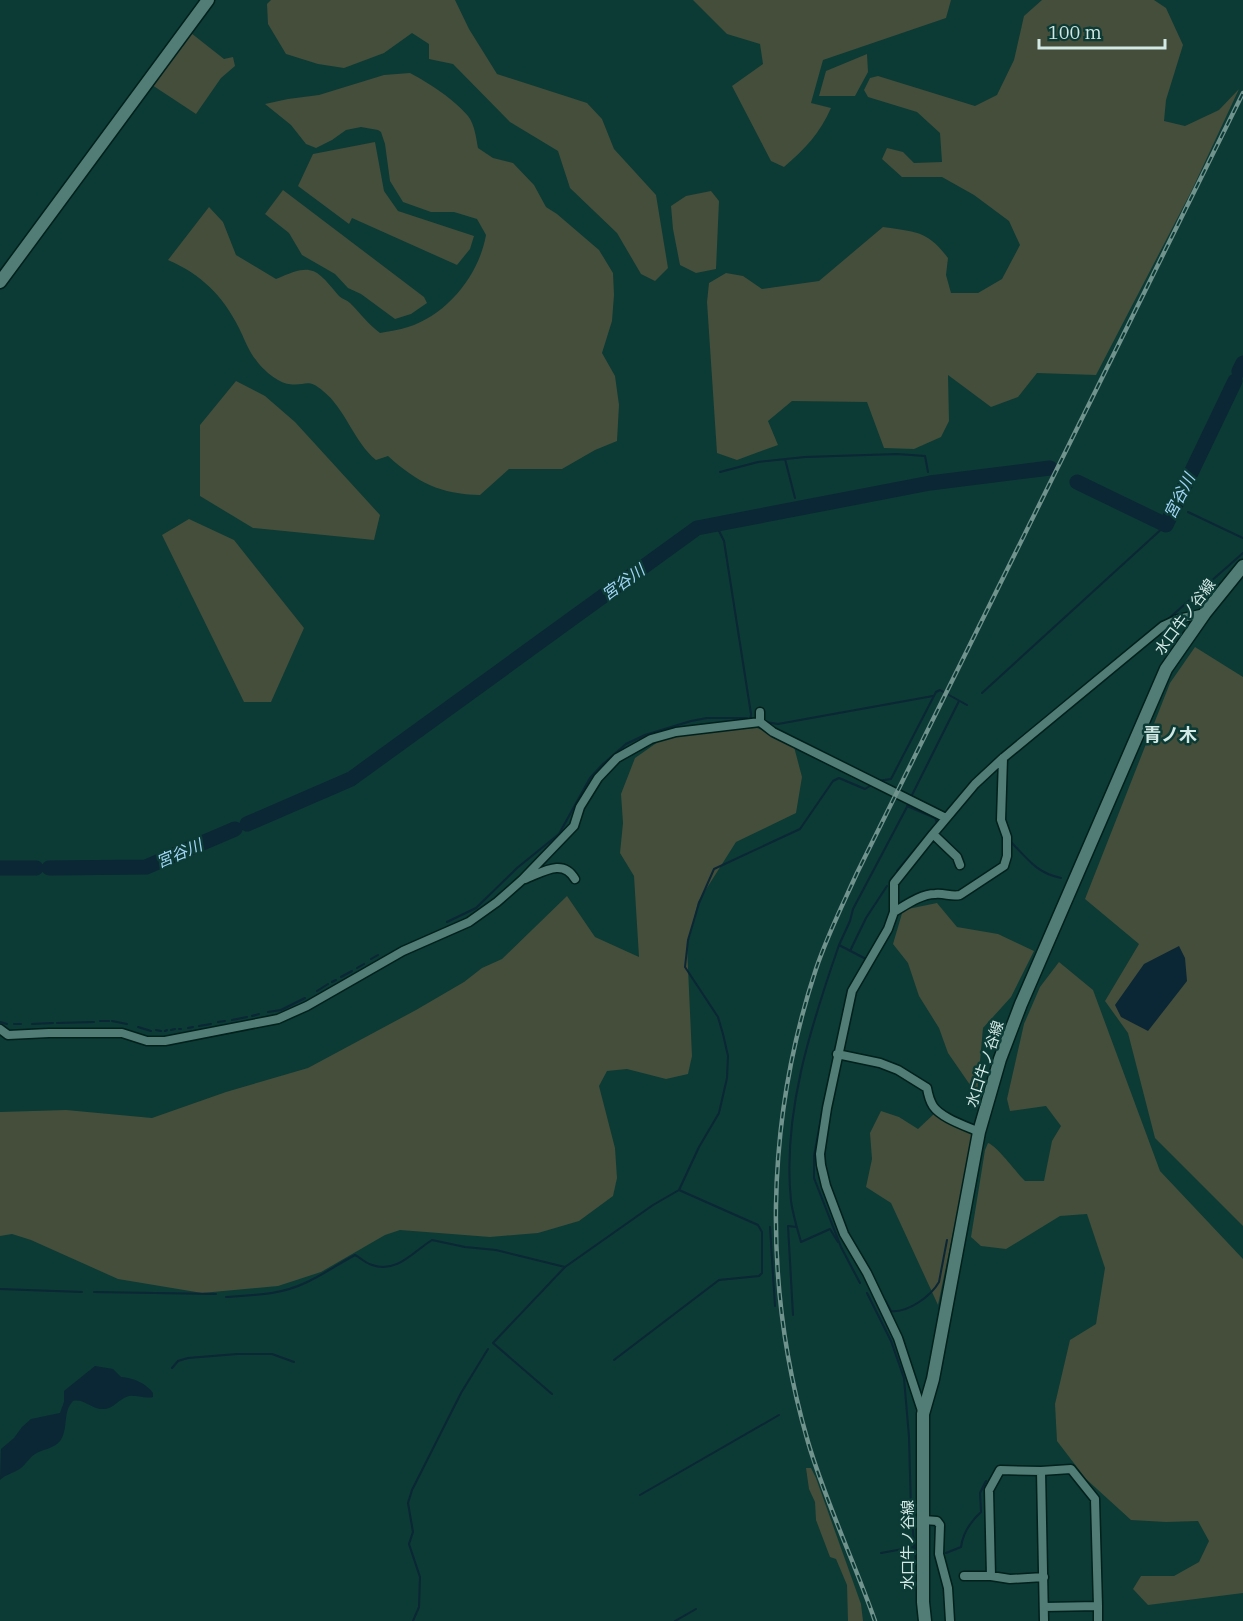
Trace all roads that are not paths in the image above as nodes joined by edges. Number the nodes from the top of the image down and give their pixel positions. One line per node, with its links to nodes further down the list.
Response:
1 (208, 0): 2 (main road)
2 (0, 282)
3 (1243, 566): 4 (main road, 水口牛ノ谷線)
4 (1205, 613): 7 (street); 16 (main road, 水口牛ノ谷線)
5 (760, 712): 6 (street)
6 (760, 722): 8 (street); 12 (street)
7 (1003, 758): 8 (street); 13 (street)
8 (946, 818): 9 (street)
9 (933, 834): 10 (street); 13 (street)
10 (960, 865)
11 (575, 879): 12 (street)
12 (522, 880): 14 (street)
13 (894, 912): 15 (street)
14 (0, 1029)
15 (837, 1054): 16 (street); 17 (street)
16 (979, 1132): 17 (main road, 水口牛ノ谷線)
17 (923, 1414): 19 (main road, 水口牛ノ谷線)
18 (1041, 1471): 21 (street); 22 (street); 23 (street)
19 (924, 1520): 25 (main road, 水口牛ノ谷線); 26 (street)
20 (964, 1576): 21 (street)
21 (991, 1576): 22 (street)
22 (1044, 1577): 24 (street)
23 (1098, 1606): 24 (street); 28 (street)
24 (1044, 1607): 27 (street)
25 (925, 1621)
26 (950, 1621)
27 (1044, 1621)
28 (1098, 1621)

